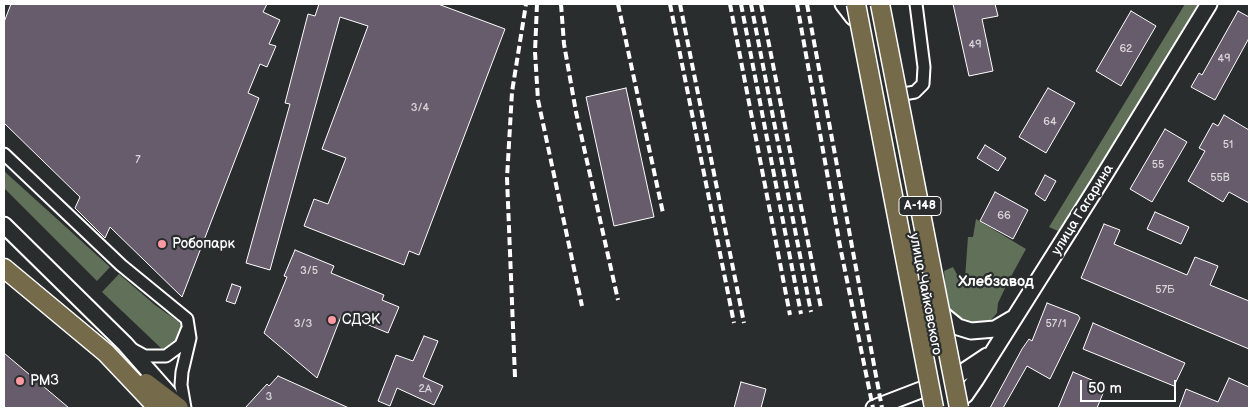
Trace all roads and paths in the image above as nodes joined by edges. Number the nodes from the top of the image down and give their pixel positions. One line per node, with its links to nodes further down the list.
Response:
1 (842, 4): 8 (main road)
2 (856, 4): 23 (main road, А-148, bridge)
3 (868, 4): 8 (main road, улица Чайковского)
4 (880, 4): 25 (main road, А-148, bridge)
5 (887, 4): 8 (main road)
6 (916, 4): 9 (street)
7 (1209, 4): 14 (main road, улица Гагарина)
8 (874, 34): 9 (main road, улица Чайковского)
9 (885, 97): 13 (main road, улица Чайковского)
10 (4, 154): 15 (street)
11 (4, 225): 16 (main road)
12 (4, 268): 18 (main road)
13 (925, 294): 14 (main road); 19 (main road, улица Чайковского)
14 (1015, 317): 17 (main road, улица Гагарина)
15 (189, 326): 16 (street); 21 (street)
16 (125, 345): 21 (main road)
17 (992, 352): 19 (main road); 24 (main road, улица Гагарина)
18 (106, 353): 20 (main road); 21 (main road)
19 (942, 382): 22 (main road); 24 (main road, улица Чайковского)
20 (158, 408)
21 (182, 408)
22 (874, 408)
23 (934, 408)
24 (948, 408)
25 (959, 408)

